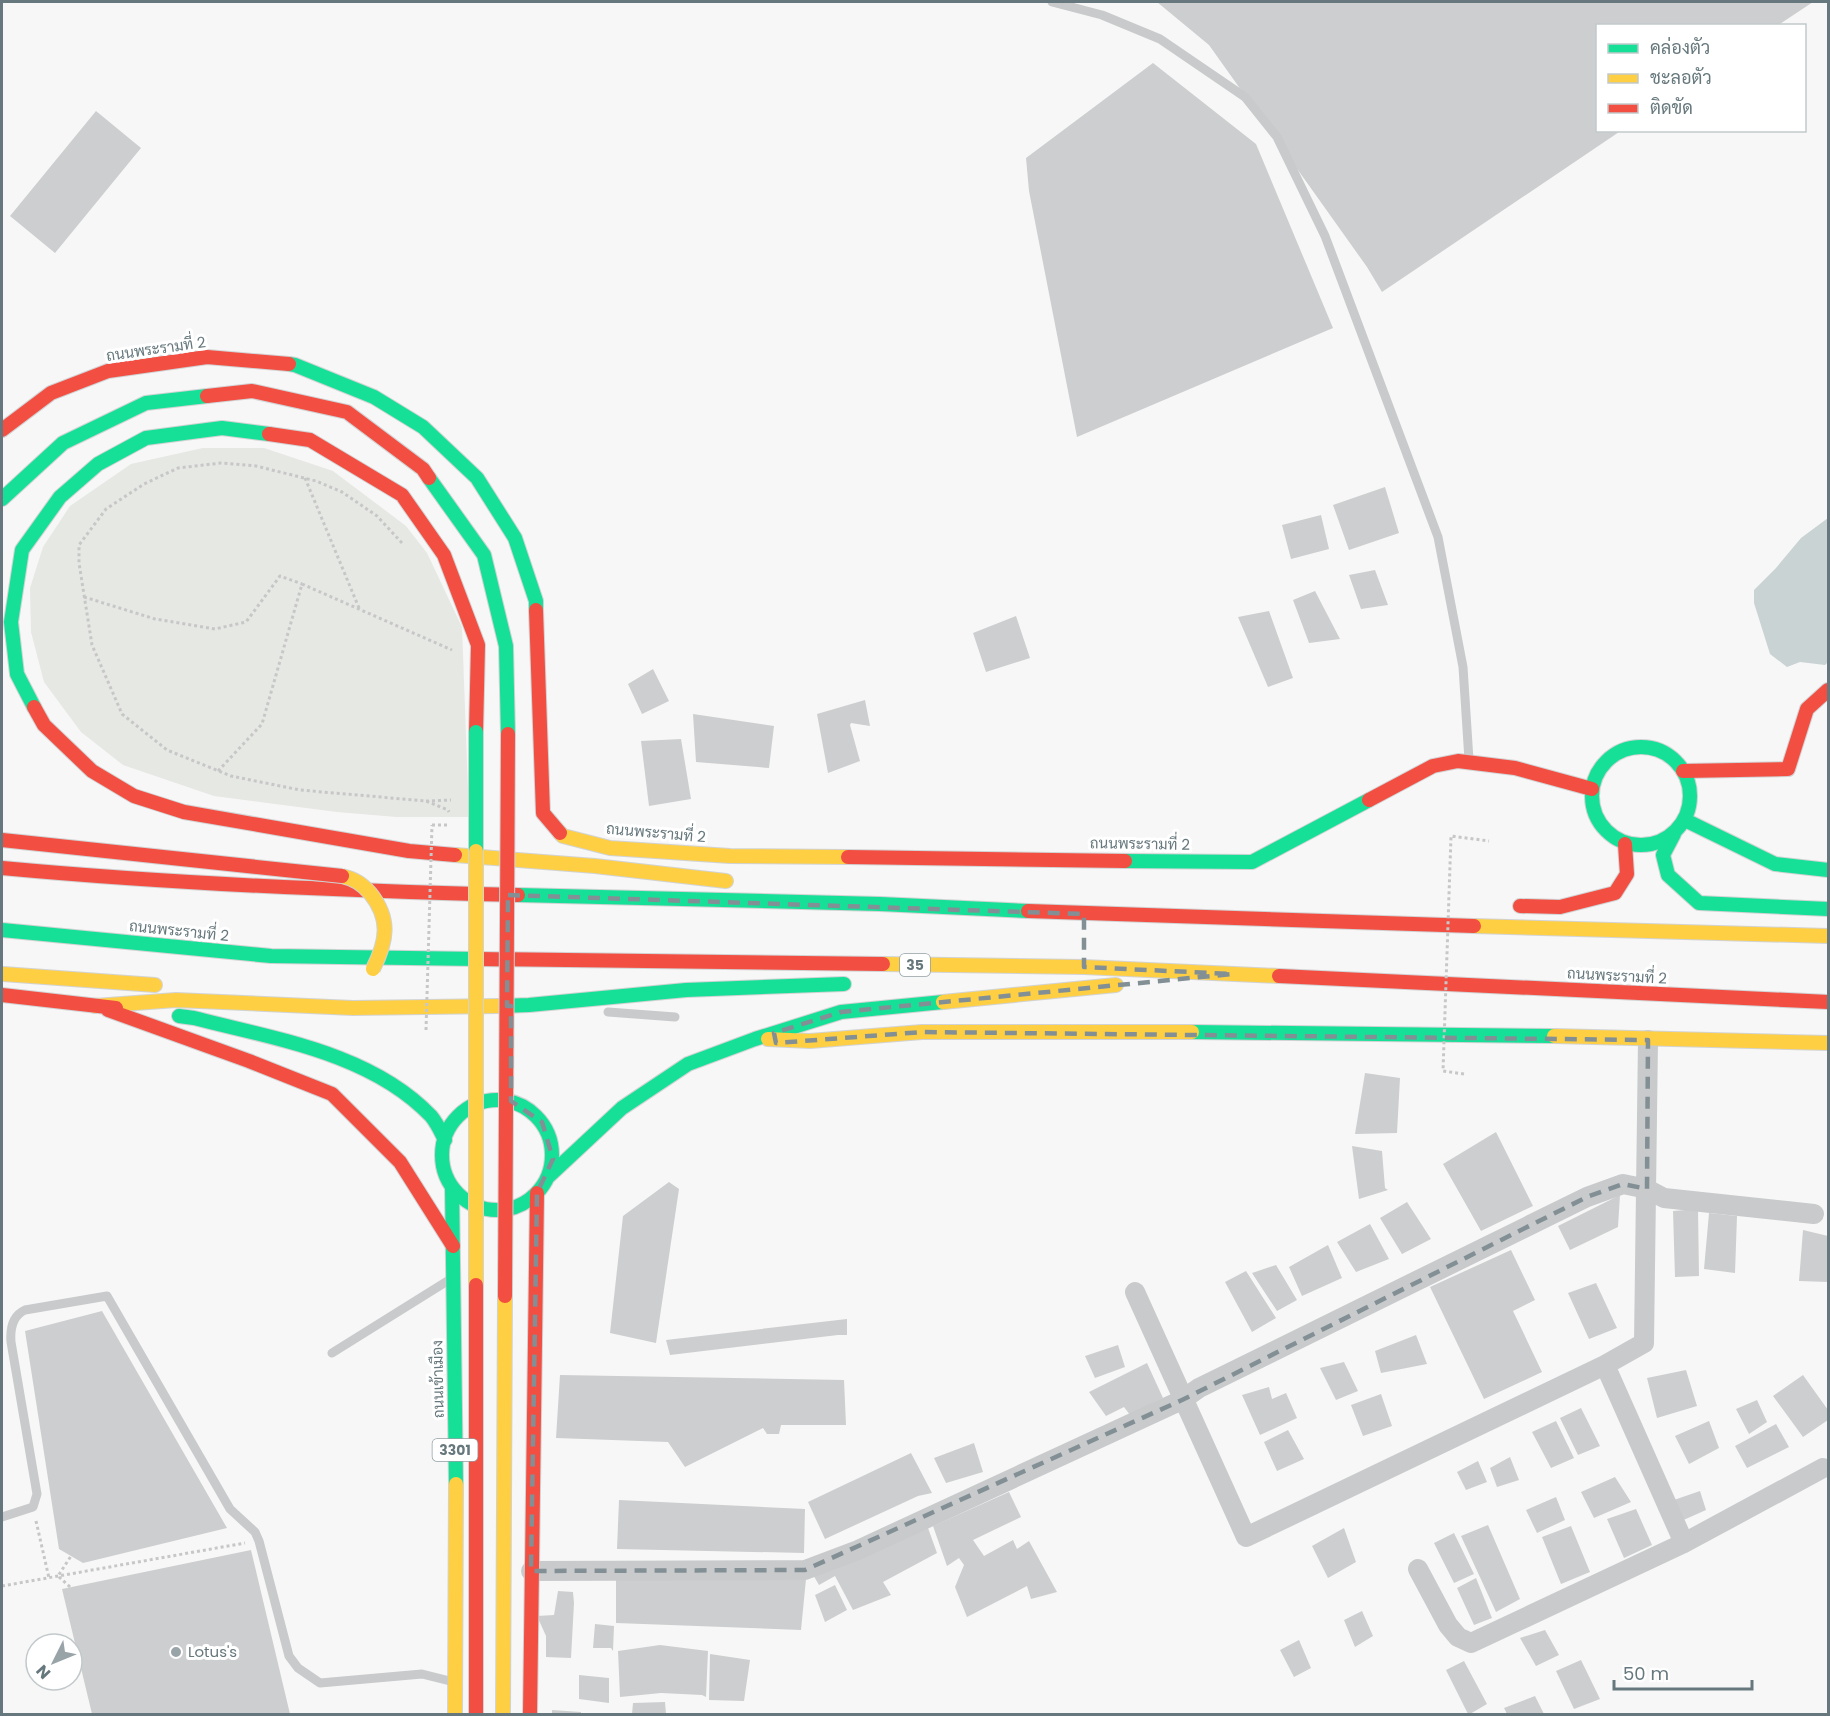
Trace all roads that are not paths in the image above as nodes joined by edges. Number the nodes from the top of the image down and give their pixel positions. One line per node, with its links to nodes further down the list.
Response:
1 (1052, 2): 5 (lane)
2 (2, 430): 5 (main road, ถนนพระรามที่ 2)
3 (2, 499): 66 (main road, bridge)
4 (1828, 690): 6 (main road)
5 (1469, 763): 7 (main road, ถนนพระรามที่ 2)
6 (1683, 771): 7 (main road); 8 (main road)
7 (1592, 789): 11 (main road)
8 (1685, 820): 9 (main road); 13 (main road)
9 (1674, 834): 11 (main road); 18 (main road)
10 (2, 840): 26 (main road, bridge)
11 (1625, 844): 17 (main road)
12 (2, 868): 16 (main road)
13 (1828, 870)
14 (744, 883): 65 (main road, bridge)
15 (778, 888): 16 (main road)
16 (880, 904): 20 (main road)
17 (1504, 906)
18 (1828, 909)
19 (1367, 910): 20 (main road)
20 (1297, 920): 22 (main road)
21 (2, 930): 23 (main road, ถนนพระรามที่ 2 / 35)
22 (1828, 936)
23 (1084, 961): 25 (main road, ถนนพระรามที่ 2 / 35); 27 (main road)
24 (2, 974): 29 (main road)
25 (1232, 974): 31 (main road, ถนนพระรามที่ 2 / 35); 39 (main road)
26 (365, 977)
27 (921, 978)
28 (862, 982): 32 (main road)
29 (340, 994)
30 (2, 995): 33 (main road)
31 (1828, 1002)
32 (529, 1005): 34 (main road); 36 (lane)
33 (95, 1006): 35 (main road); 44 (main road); 50 (main road)
34 (511, 1006): 35 (main road); 42 (main road)
35 (473, 1007): 43 (main road)
36 (585, 1010)
37 (596, 1011): 38 (lane)
38 (675, 1017)
39 (755, 1039): 40 (main road); 45 (main road)
40 (1648, 1040): 41 (main road); 47 (street)
41 (1828, 1043)
42 (511, 1101): 43 (main road); 45 (main road)
43 (473, 1104): 44 (main road, ถนนเข้าเมือง)
44 (445, 1140): 46 (main road, ถนนเข้าเมือง)
45 (548, 1177): 48 (main road)
46 (452, 1186): 48 (main road); 50 (main road, ถนนเข้าเมือง / 3301)
47 (1647, 1189): 49 (street); 56 (street); 57 (street)
48 (537, 1193): 62 (main road)
49 (1814, 1214)
50 (453, 1246): 51 (main road, ถนนเข้าเมือง / 3301)
51 (453, 1278): 54 (lane); 63 (main road, ถนนเข้าเมือง / 3301)
52 (1134, 1292): 57 (street)
53 (13, 1352): 55 (lane); 59 (lane); 63 (lane)
54 (332, 1353)
55 (2, 1354)
56 (1605, 1365): 57 (street); 60 (street)
57 (1182, 1400): 62 (street)
58 (1823, 1468): 60 (street)
59 (2, 1517)
60 (1684, 1542): 61 (street)
61 (1418, 1569)
62 (531, 1571): 67 (main road)
63 (456, 1682): 64 (main road, ถนนเข้าเมือง / 3301)
64 (455, 1714)
65 (476, 1714)
66 (503, 1714)
67 (530, 1714)

